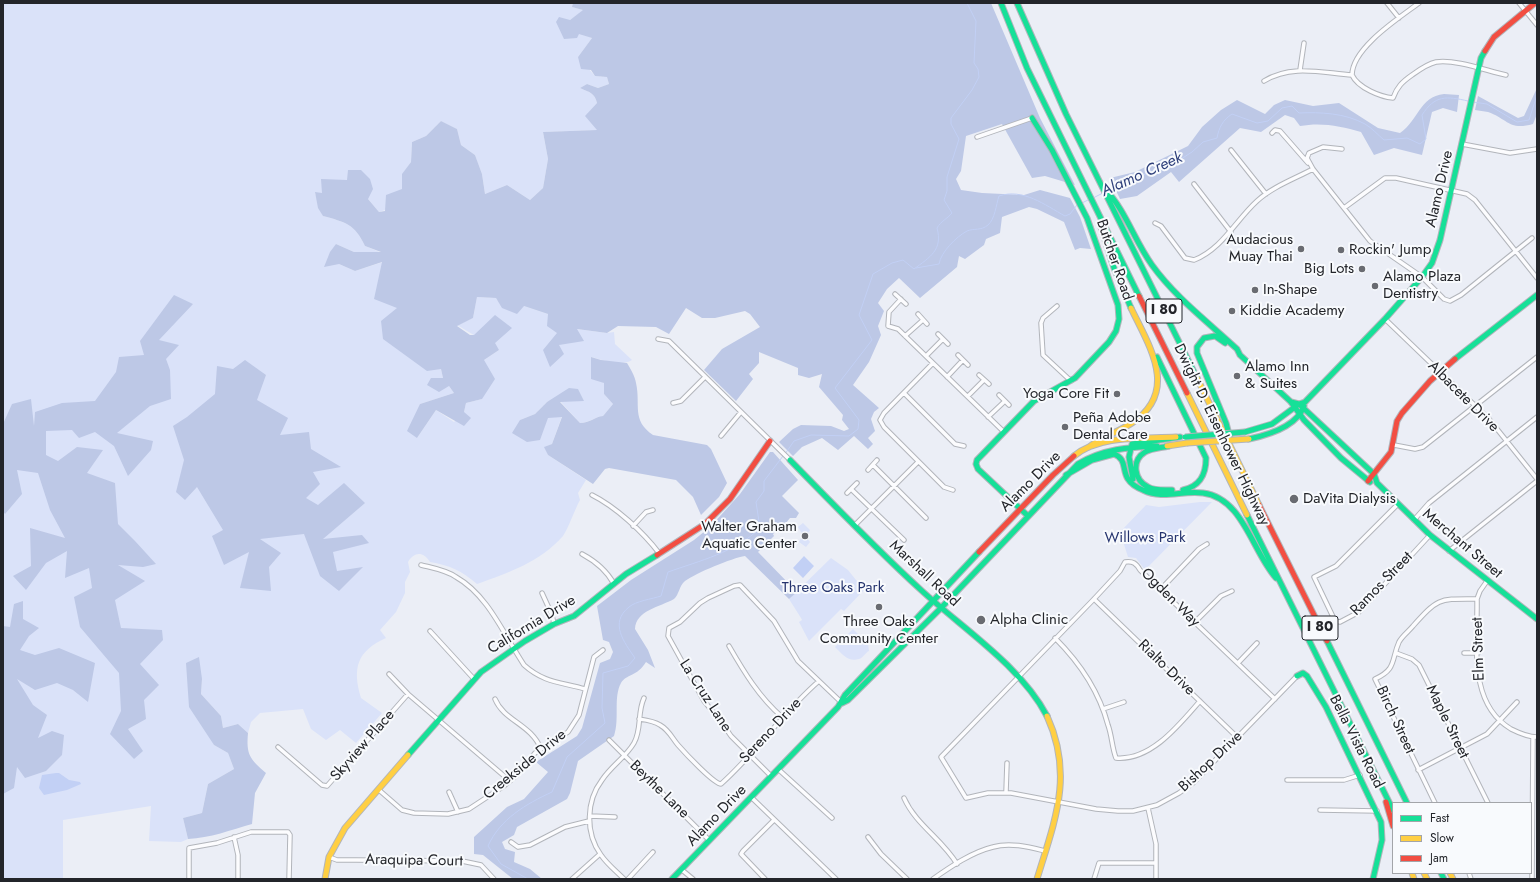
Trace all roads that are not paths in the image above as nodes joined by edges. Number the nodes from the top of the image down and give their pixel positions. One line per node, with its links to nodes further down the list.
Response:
1 (1001, 3): 29 (main road, Dwight D. Eisenhower Highway / I 80)
2 (1017, 3): 26 (main road, Dwight D. Eisenhower Highway / I 80)
3 (1387, 3): 8 (street)
4 (1419, 3): 8 (street)
5 (1520, 3): 7 (street)
6 (1535, 3): 7 (main road, Alamo Drive)
7 (1526, 11): 9 (street); 11 (main road, Alamo Drive)
8 (1399, 18): 13 (street)
9 (1537, 25)
10 (1304, 43): 12 (street)
11 (1478, 69): 13 (street); 14 (street); 19 (main road, Alamo Drive)
12 (1300, 70): 13 (street); 15 (street)
13 (1352, 75)
14 (1506, 75)
15 (1264, 81)
16 (1032, 118): 18 (street, Butcher Road); 64 (main road, Butcher Road)
17 (1272, 134): 23 (street)
18 (977, 137)
19 (1462, 144): 21 (street); 27 (main road, Alamo Drive)
20 (1342, 149): 23 (street)
21 (1537, 149)
22 (1231, 150): 28 (street)
23 (1309, 164): 24 (street)
24 (1313, 169): 28 (street); 30 (street)
25 (1194, 184): 32 (street)
26 (1102, 186): 53 (main road); 91 (main road, Dwight D. Eisenhower Highway / I 80)
27 (1452, 191): 30 (street); 34 (street); 35 (main road, Alamo Drive)
28 (1266, 194): 32 (street)
29 (1095, 208): 51 (main road); 127 (main road, Dwight D. Eisenhower Highway / I 80)
30 (1344, 208): 35 (street)
31 (1155, 223): 32 (street)
32 (1230, 232)
33 (1532, 238): 34 (street)
34 (1516, 251): 35 (street); 36 (street)
35 (1422, 278): 43 (main road, Alamo Drive)
36 (1537, 278)
37 (895, 294): 39 (street)
38 (1537, 295): 59 (main road)
39 (901, 299): 40 (street); 47 (street)
40 (906, 304)
41 (1057, 306): 64 (street)
42 (918, 314): 44 (street)
43 (1384, 319): 59 (street, Albacete Drive); 72 (main road, Alamo Drive)
44 (923, 320): 45 (street); 47 (street)
45 (928, 324)
46 (938, 334): 49 (street)
47 (906, 336): 54 (street)
48 (658, 338): 62 (street, Marshall Road)
49 (943, 339): 50 (street); 54 (street)
50 (948, 344)
51 (1152, 349): 88 (main road); 89 (main road)
52 (958, 355): 56 (street)
53 (1240, 355): 70 (main road); 91 (main road)
54 (926, 356): 57 (street)
55 (1537, 357): 74 (street)
56 (964, 360): 58 (street); 61 (street)
57 (933, 364): 61 (street); 66 (street)
58 (968, 364)
59 (1440, 372): 74 (street, Albacete Drive); 86 (main road)
60 (979, 375): 63 (street)
61 (947, 376): 68 (street)
62 (705, 377): 71 (street); 77 (street, Marshall Road)
63 (984, 380): 65 (street); 68 (street)
64 (1071, 381): 81 (main road, Butcher Road)
65 (989, 384)
66 (904, 393): 87 (street); 94 (street)
67 (999, 395): 69 (street)
68 (968, 396): 79 (street)
69 (1005, 401): 73 (street); 79 (street)
70 (1291, 402): 72 (main road); 75 (main road)
71 (673, 403)
72 (1302, 403): 75 (main road, Alamo Drive); 76 (main road, Merchant Street)
73 (1010, 405)
74 (1475, 406): 85 (street, Albacete Drive); 86 (street)
75 (1294, 409): 78 (main road); 83 (main road, Alamo Drive, bridge)
76 (1304, 409): 78 (main road, Alamo Drive); 97 (main road, Merchant Street)
77 (741, 412): 82 (street); 84 (street, Marshall Road)
78 (1299, 414): 88 (main road, Alamo Drive, bridge); 100 (main road)
79 (988, 417): 81 (street)
80 (1537, 417): 85 (street)
81 (1004, 432): 111 (main road, Butcher Road)
82 (721, 436)
83 (1183, 437): 89 (main road, Alamo Drive); 90 (main road)
84 (770, 441): 92 (street, Marshall Road); 122 (main road, California Drive)
85 (1506, 441): 99 (street, Albacete Drive); 115 (street)
86 (1394, 445): 97 (main road)
87 (964, 446)
88 (1169, 446): 90 (main road, Alamo Drive)
89 (1089, 447): 111 (main road, Alamo Drive)
90 (1129, 448): 98 (main road, Alamo Drive); 103 (main road)
91 (1234, 453): 189 (main road, Dwight D. Eisenhower Highway / I 80)
92 (790, 460): 116 (main road, Marshall Road)
93 (877, 460): 95 (street)
94 (918, 462): 104 (street); 106 (street)
95 (873, 465): 96 (street); 104 (street)
96 (868, 470)
97 (1374, 474): 100 (main road); 102 (main road, Merchant Street)
98 (1066, 475): 103 (main road); 113 (main road, Alamo Drive)
99 (1537, 480): 121 (street)
100 (1368, 481): 102 (main road)
101 (857, 483): 105 (street)
102 (1377, 483): 109 (main road, Merchant Street)
103 (1136, 484): 127 (main road)
104 (894, 486): 110 (street); 114 (street)
105 (851, 489): 107 (street); 110 (street)
106 (953, 490)
107 (847, 493)
108 (592, 495): 117 (street)
109 (1398, 504): 115 (main road, Merchant Street); 118 (street, Ramos Street)
110 (872, 509): 116 (street); 119 (street)
111 (1020, 509): 113 (main road, Butcher Road); 133 (main road, Alamo Drive)
112 (653, 510): 117 (street)
113 (1028, 516): 134 (main road, Alamo Drive)
114 (926, 518)
115 (1414, 520): 118 (main road, Merchant Street)
116 (855, 525): 133 (main road, Marshall Road)
117 (633, 526): 122 (street)
118 (1430, 535): 121 (main road, Merchant Street)
119 (904, 540)
120 (1207, 544): 128 (street)
121 (1449, 551): 125 (main road, Merchant Street)
122 (659, 553): 126 (main road, California Drive)
123 (582, 554): 126 (street)
124 (421, 566): 142 (street)
125 (1487, 582): 132 (street, Elm Street); 135 (main road, Merchant Street)
126 (614, 584): 137 (main road, California Drive)
127 (1282, 585): 183 (main road, Dwight D. Eisenhower Highway / I 80)
128 (1161, 589): 131 (street, Ogden Way); 136 (street, Ogden Way)
129 (1232, 592): 136 (street)
130 (542, 593): 137 (street)
131 (1094, 599): 139 (street, Ogden Way); 158 (street, Rialto Drive)
132 (1477, 599): 144 (street, Birch Street); 146 (street, Elm Street)
133 (934, 601): 134 (main road, Marshall Road); 161 (main road, Alamo Drive)
134 (941, 608): 150 (main road, Marshall Road); 161 (main road, Alamo Drive)
135 (1537, 619)
136 (1195, 622): 147 (street, Ogden Way)
137 (554, 624): 142 (main road, California Drive)
138 (430, 631): 151 (street)
139 (1055, 638): 150 (street, Ogden Way); 162 (street)
140 (1257, 643): 147 (street)
141 (729, 646): 163 (street)
142 (513, 648): 151 (main road, California Drive); 153 (street)
143 (603, 650): 153 (street, Creekside Drive)
144 (1396, 653): 172 (street, Maple Street); 177 (street, Birch Street)
145 (1464, 653): 146 (street)
146 (1478, 653): 166 (street, Elm Street)
147 (1238, 663): 157 (street, Ogden Way)
148 (389, 674): 154 (street)
149 (1297, 676): 157 (street, Bishop Drive); 178 (main road, Bella Vista Road)
150 (1018, 677): 185 (street, Ogden Way); 188 (main road, Marshall Road)
151 (474, 679): 165 (main road, California Drive)
152 (819, 681): 161 (street, La Cruz Lane); 163 (street, Sereno Drive); 173 (street, La Cruz Lane)
153 (585, 689): 171 (street, Creekside Drive)
154 (408, 694): 165 (street); 170 (street, Skyview Place)
155 (644, 698): 164 (street)
156 (495, 699): 171 (street)
157 (1275, 699): 168 (street, Bishop Drive)
158 (1200, 701): 162 (street); 168 (street, Rialto Drive)
159 (1124, 702): 162 (street)
160 (1517, 702): 166 (street)
161 (842, 703): 176 (main road, Alamo Drive)
162 (1103, 710)
163 (782, 717): 173 (street, Sereno Drive)
164 (639, 719): 173 (street, Sereno Drive); 174 (street)
165 (439, 720): 181 (street); 182 (main road, California Drive)
166 (1500, 721): 167 (street, Elm Street); 172 (street)
167 (1535, 737): 205 (street)
168 (1238, 738): 192 (street, Bishop Drive)
169 (609, 740): 174 (street, Beythe Lane)
170 (278, 747)
171 (540, 749): 181 (street, Creekside Drive)
172 (1460, 749): 177 (street); 191 (street, Maple Street)
173 (750, 754): 179 (street, La Cruz Lane)
174 (624, 755): 197 (street); 206 (street, Beythe Lane)
175 (1006, 763): 185 (street)
176 (778, 769): 179 (main road, Alamo Drive); 199 (street)
177 (1418, 770): 190 (street, Birch Street)
178 (1360, 775): 180 (street); 195 (main road, Bella Vista Road)
179 (771, 776): 186 (main road, Alamo Drive)
180 (1287, 780)
181 (510, 781): 196 (street, Creekside Drive)
182 (379, 790): 196 (street, Creekside Drive); 211 (main road, California Drive)
183 (1384, 791): 193 (main road, Dwight D. Eisenhower Highway / I 80); 202 (main road)
184 (449, 792): 196 (street)
185 (1006, 792): 188 (street, Bishop Drive)
186 (751, 797): 200 (street); 206 (main road, Alamo Drive)
187 (904, 798): 213 (street)
188 (1059, 801): 192 (street, Bishop Drive); 208 (main road, Marshall Road)
189 (1407, 802)
190 (1434, 802)
191 (1487, 802)
192 (1148, 808): 212 (street)
193 (1392, 808)
194 (1320, 810): 195 (street)
195 (1377, 811): 232 (main road, Bella Vista Road)
196 (458, 812)
197 (590, 816): 198 (street); 201 (street)
198 (615, 817)
199 (832, 818)
200 (774, 820): 225 (street); 226 (street)
201 (589, 821): 207 (street); 210 (street)
202 (1392, 822)
203 (234, 837): 215 (street); 216 (street); 217 (street)
204 (868, 837): 227 (street)
205 (1532, 837): 233 (street)
206 (709, 840): 214 (main road, Alamo Drive)
207 (511, 842)
208 (1045, 851): 213 (street); 229 (main road, Marshall Road)
209 (653, 852): 222 (street)
210 (600, 854): 220 (street); 221 (street)
211 (329, 857): 218 (main road, California Drive); 219 (street, Araquipa Court)
212 (1156, 863): 230 (street); 231 (street)
213 (957, 864): 228 (street)
214 (682, 870): 223 (main road, Alamo Drive); 224 (street)
215 (189, 879)
216 (238, 879)
217 (289, 879)
218 (325, 879)
219 (494, 879)
220 (572, 879)
221 (624, 879)
222 (628, 879)
223 (672, 879)
224 (693, 879)
225 (765, 879)
226 (836, 879)
227 (907, 879)
228 (933, 879)
229 (1037, 879)
230 (1094, 879)
231 (1156, 879)
232 (1373, 879)
233 (1532, 879)

